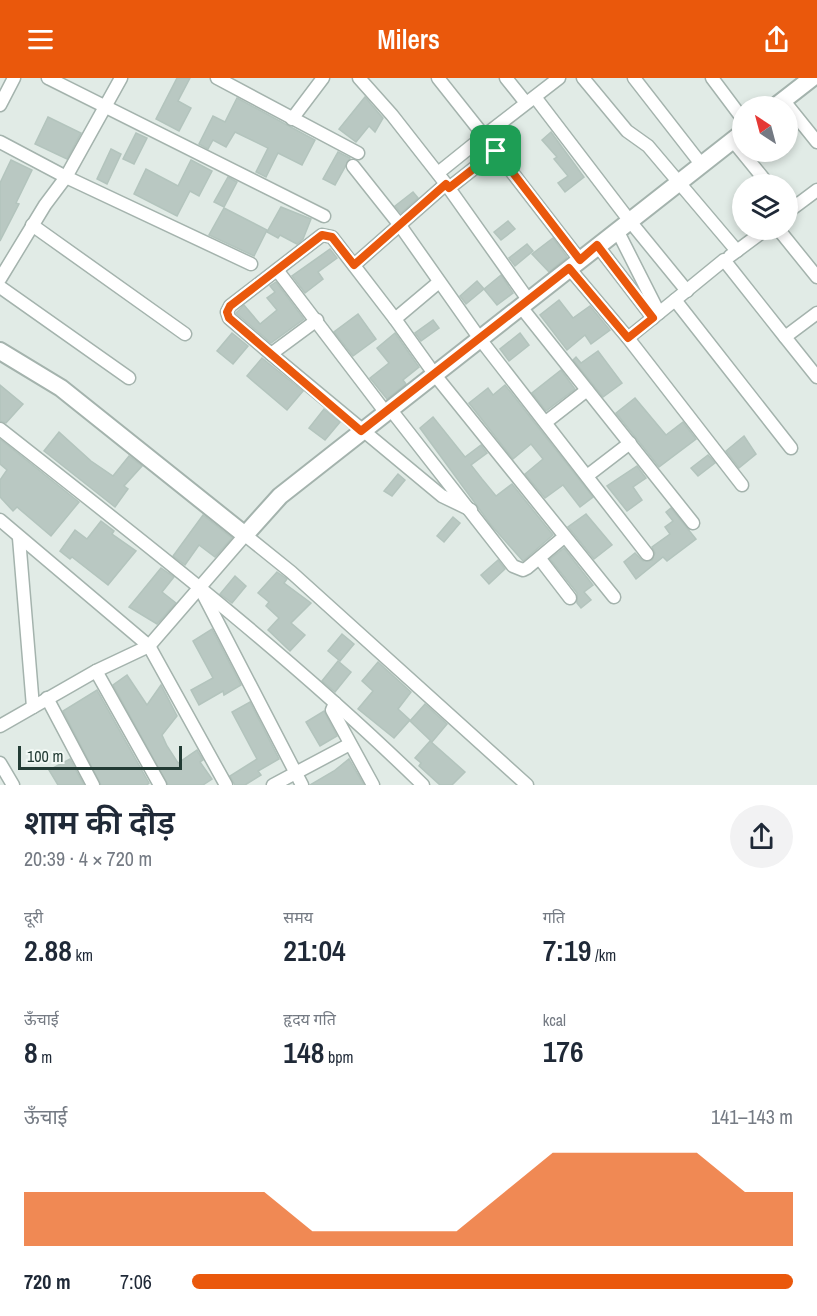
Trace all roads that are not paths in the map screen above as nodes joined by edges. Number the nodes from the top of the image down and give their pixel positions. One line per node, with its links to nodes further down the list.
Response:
1 (14, 78): 16 (street)
2 (48, 78): 18 (street)
3 (121, 78): 18 (street)
4 (217, 78): 19 (street)
5 (323, 78): 19 (street)
6 (359, 78): 29 (street)
7 (438, 78): 21 (street)
8 (506, 78): 15 (street)
9 (559, 78): 15 (street)
10 (583, 78): 31 (street)
11 (634, 78): 27 (street)
12 (712, 78): 17 (street)
13 (812, 78): 14 (street)
14 (790, 96)
15 (530, 100): 21 (street); 38 (street)
16 (0, 105)
17 (732, 105)
18 (105, 108): 30 (street); 35 (street)
19 (292, 119): 26 (street)
20 (798, 122): 24 (street)
21 (484, 136): 25 (street); 29 (street)
22 (732, 141): 27 (street)
23 (0, 142): 30 (street)
24 (817, 142)
25 (496, 151): 32 (street); 45 (street)
26 (357, 153)
27 (701, 164): 31 (street)
28 (353, 166): 36 (street)
29 (438, 173): 32 (street)
30 (66, 177): 37 (street); 44 (street)
31 (680, 182): 38 (street); 42 (street)
32 (448, 186): 36 (street); 54 (street)
33 (817, 190): 34 (street)
34 (798, 204)
35 (324, 216)
36 (399, 224): 46 (street); 50 (street)
37 (32, 225): 49 (street); 59 (street)
38 (623, 225): 41 (street); 52 (street); 56 (street)
39 (752, 240): 42 (street)
40 (787, 240): 48 (street)
41 (597, 245): 45 (street); 56 (street)
42 (737, 251): 43 (street)
43 (724, 260): 52 (street); 60 (street)
44 (251, 264)
45 (574, 264): 54 (street); 61 (street)
46 (354, 265): 47 (street); 57 (street)
47 (277, 270): 58 (street); 64 (street)
48 (817, 277)
49 (0, 279)
50 (439, 282): 57 (street); 62 (street)
51 (0, 287): 67 (street)
52 (687, 291): 53 (street)
53 (675, 300): 56 (street); 74 (street)
54 (525, 304): 62 (street); 68 (street)
55 (817, 313): 60 (street)
56 (656, 315): 61 (street)
57 (395, 319): 65 (street)
58 (317, 320): 64 (street); 69 (street)
59 (185, 334)
60 (785, 337): 66 (street)
61 (628, 338): 76 (street)
62 (480, 339): 65 (street); 70 (street)
63 (0, 351): 80 (street)
64 (271, 354): 72 (street)
65 (435, 375): 69 (street); 81 (street)
66 (817, 377)
67 (129, 378)
68 (587, 390): 70 (street); 73 (street)
69 (389, 412): 72 (street); 77 (street)
70 (546, 422): 75 (street)
71 (0, 429): 85 (street)
72 (361, 431): 77 (street); 80 (street)
73 (630, 443): 75 (street); 79 (street)
74 (791, 448)
75 (587, 476): 83 (street)
76 (742, 485)
77 (471, 510): 84 (street)
78 (0, 520): 82 (street)
79 (693, 523)
80 (244, 535): 85 (street); 103 (street)
81 (564, 537): 84 (street); 86 (street)
82 (19, 538): 88 (street); 92 (street)
83 (647, 554)
84 (540, 558): 87 (street)
85 (199, 586): 88 (street); 91 (street); 95 (street)
86 (614, 597)
87 (570, 598)
88 (149, 646): 89 (street); 98 (street)
89 (96, 671): 90 (street); 97 (street)
90 (47, 698): 92 (street); 96 (street)
91 (335, 703): 94 (street); 102 (street)
92 (33, 707): 93 (street)
93 (0, 726)
94 (350, 744): 95 (street); 101 (street)
95 (296, 772): 99 (street); 100 (street)
96 (93, 785)
97 (160, 785)
98 (226, 785)
99 (273, 785)
100 (302, 785)
101 (373, 785)
102 (423, 785)
103 (527, 785)

